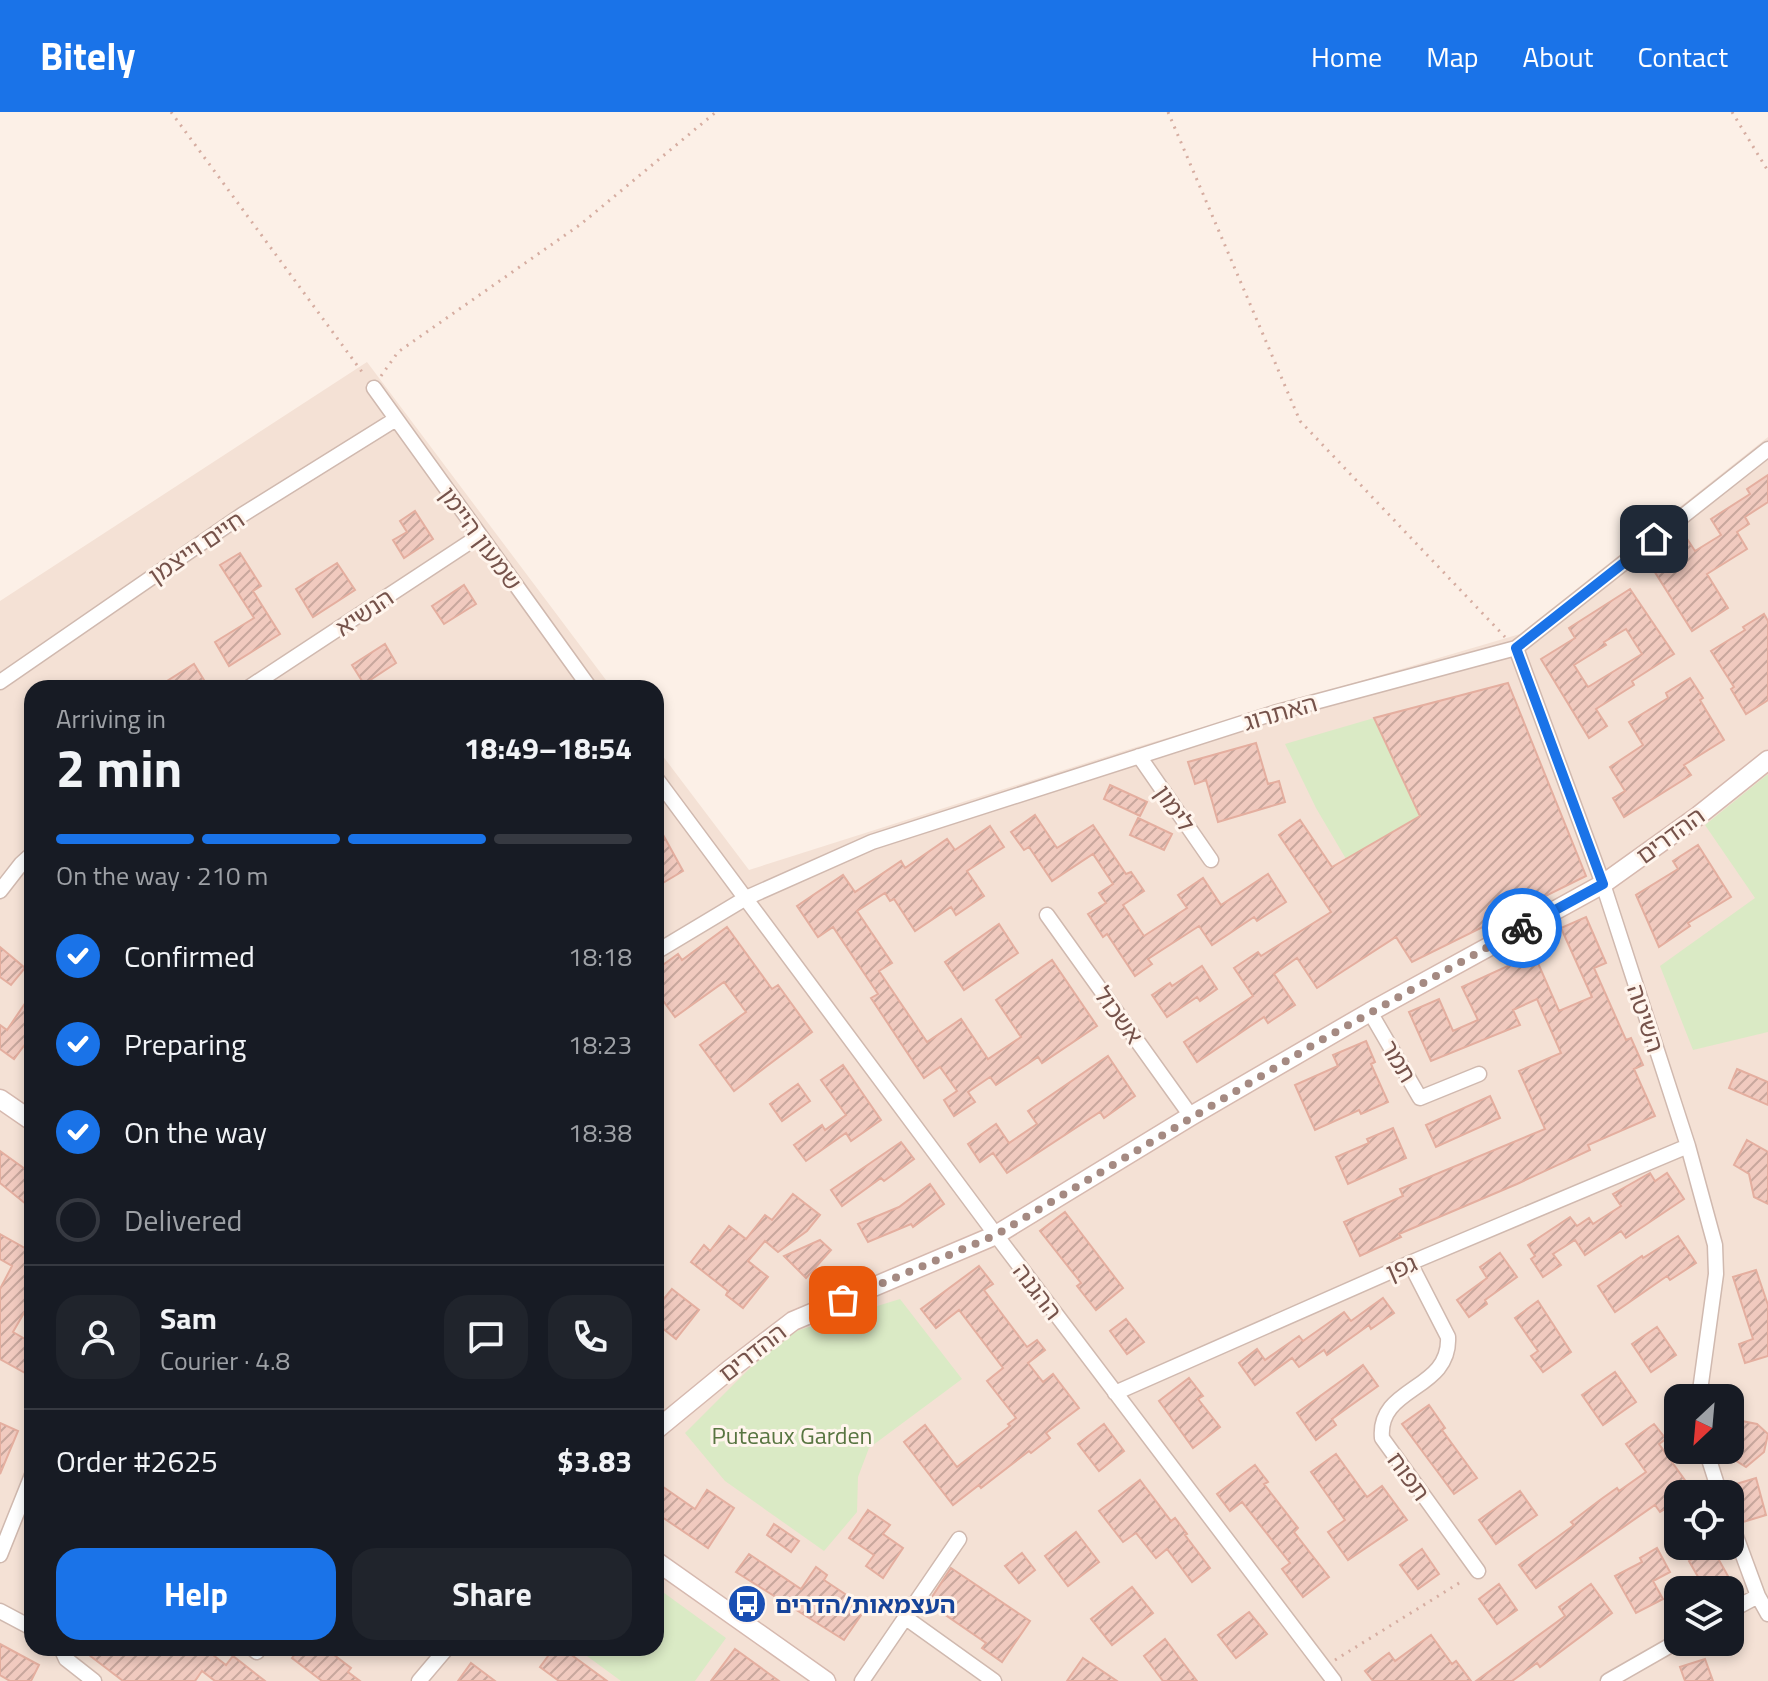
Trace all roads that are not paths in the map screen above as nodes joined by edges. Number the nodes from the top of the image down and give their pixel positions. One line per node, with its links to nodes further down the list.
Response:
1 (374, 388): 2 (street, שמעון היימן)
2 (396, 419): 4 (street, שמעון היימן); 8 (street, חיים וייצמן)
3 (1768, 449): 5 (street, האתרוג)
4 (479, 536): 6 (street, הנשיא); 7 (street, שמעון היימן)
5 (1516, 648): 9 (street, האתרוג); 14 (street, השיטה)
6 (260, 680)
7 (584, 680)
8 (0, 682)
9 (1139, 756): 12 (street, לימון); 16 (street, האתרוג)
10 (1768, 760): 14 (street, ההדרים)
11 (664, 789): 16 (street)
12 (1211, 860)
13 (24, 861): 15 (street)
14 (1603, 884): 19 (street, ההדרים); 24 (street, השיטה)
15 (0, 891)
16 (746, 898): 18 (street, האתרוג); 25 (street, ההגנה)
17 (1047, 915): 23 (street, אשכול)
18 (664, 947)
19 (1370, 1012): 20 (street, תמר); 23 (street, ההדרים)
20 (1479, 1074)
21 (0, 1099): 22 (street)
22 (24, 1116)
23 (1191, 1116): 25 (street, ההדרים)
24 (1688, 1146): 26 (street, גפן); 27 (street, השיטה)
25 (996, 1235): 28 (street, ההגנה); 29 (street, ההדרים)
26 (1410, 1263): 28 (street, גפן); 35 (street, תפוח)
27 (1701, 1384)
28 (1115, 1393): 50 (street, ההגנה)
29 (664, 1424)
30 (24, 1495): 32 (street)
31 (959, 1539): 40 (street)
32 (0, 1555)
33 (1744, 1558): 36 (street)
34 (664, 1567): 47 (street)
35 (1478, 1571)
36 (1758, 1596): 37 (street); 39 (street)
37 (1744, 1604)
38 (0, 1611): 41 (street)
39 (1768, 1614)
40 (906, 1618): 48 (street); 49 (street)
41 (24, 1624)
42 (1664, 1649): 51 (street)
43 (65, 1656): 46 (street)
44 (442, 1656): 45 (street)
45 (427, 1679)
46 (94, 1681)
47 (826, 1681)
48 (862, 1681)
49 (994, 1681)
50 (1334, 1681)
51 (1608, 1681)

